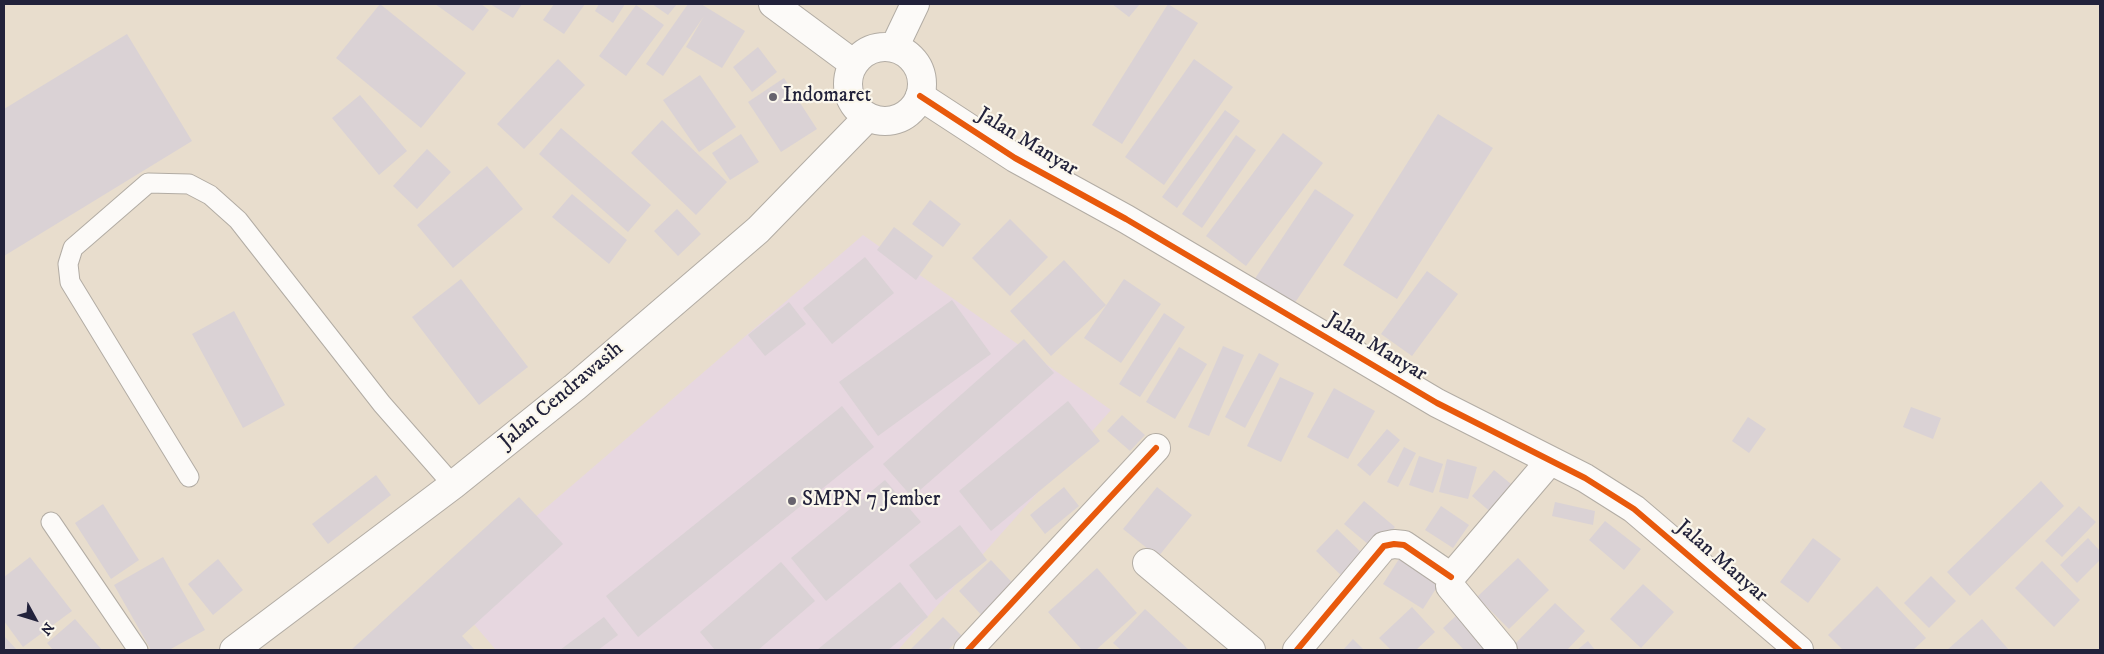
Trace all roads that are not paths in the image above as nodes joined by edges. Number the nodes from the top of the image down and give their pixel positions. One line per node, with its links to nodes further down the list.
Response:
1 (773, 4): 4 (street)
2 (915, 4): 3 (street)
3 (894, 48): 4 (street); 5 (street)
4 (854, 64): 6 (street)
5 (920, 96): 6 (street); 8 (street, Jalan Manyar)
6 (868, 117): 10 (street, Jalan Cendrawasih)
7 (1156, 448): 16 (street)
8 (1550, 461): 13 (street); 20 (street, Jalan Manyar)
9 (190, 477): 10 (lane)
10 (453, 485): 15 (street, Jalan Cendrawasih)
11 (51, 522): 14 (lane)
12 (1147, 563): 17 (street)
13 (1451, 577): 18 (street); 19 (street)
14 (138, 650)
15 (234, 650)
16 (968, 650)
17 (1251, 650)
18 (1297, 650)
19 (1502, 650)
20 (1799, 650)

